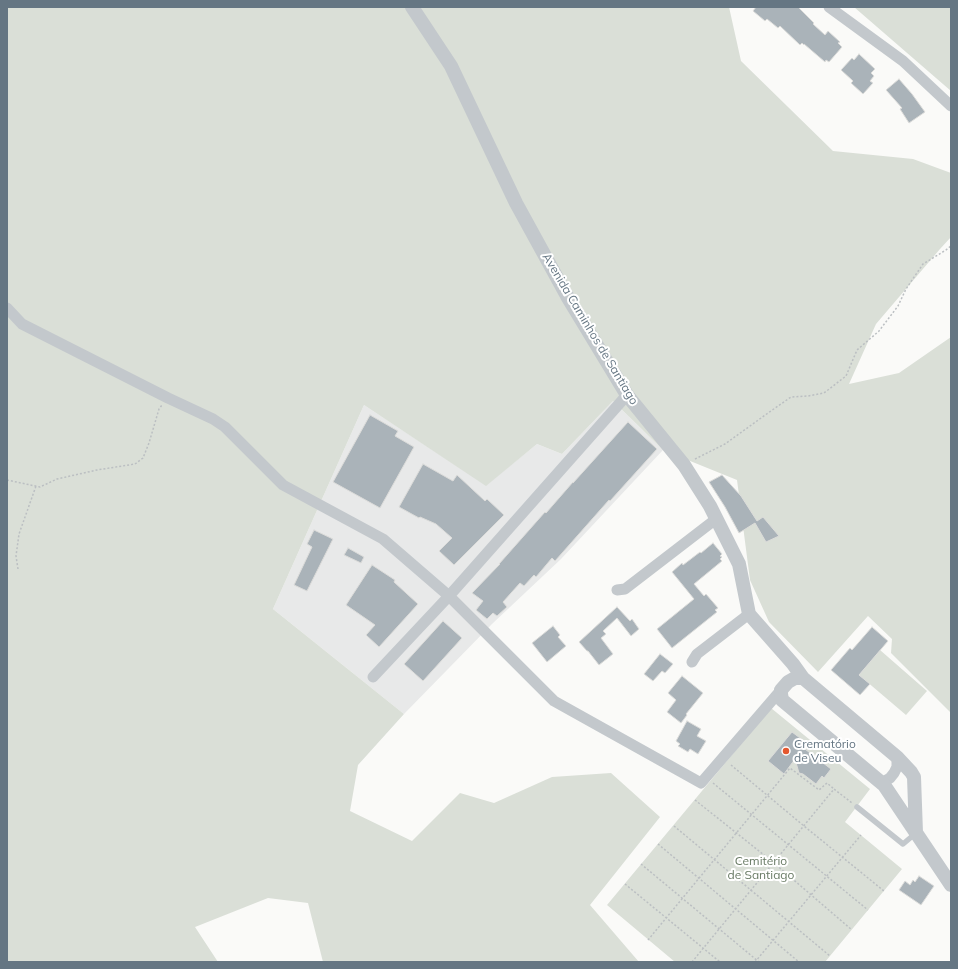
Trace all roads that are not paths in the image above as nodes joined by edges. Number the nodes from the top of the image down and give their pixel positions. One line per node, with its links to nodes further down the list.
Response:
1 (412, 7): 5 (street, Avenida Caminhos de Santiago)
2 (829, 7): 3 (street)
3 (951, 106)
4 (7, 308): 8 (street)
5 (627, 395): 6 (street, Avenida Caminhos de Santiago); 8 (street)
6 (716, 519): 7 (street); 9 (street, Avenida Caminhos de Santiago)
7 (617, 590)
8 (449, 596): 11 (street); 13 (street)
9 (749, 614): 10 (street); 12 (street, Avenida Caminhos de Santiago)
10 (692, 662)
11 (373, 677)
12 (803, 678): 13 (street); 14 (street, Avenida Caminhos de Santiago)
13 (781, 690): 15 (street)
14 (898, 757): 15 (street); 17 (street, Avenida Caminhos de Santiago)
15 (880, 781): 17 (street)
16 (856, 807): 17 (lane)
17 (916, 833): 18 (street)
18 (951, 885)

